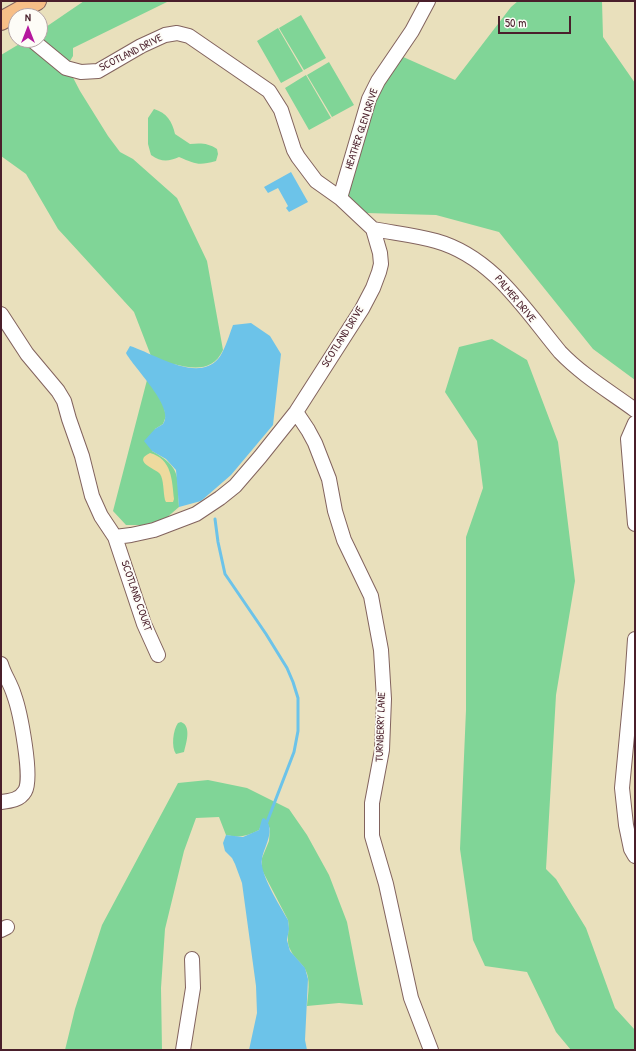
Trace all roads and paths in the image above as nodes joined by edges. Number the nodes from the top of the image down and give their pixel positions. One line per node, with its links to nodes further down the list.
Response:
1 (37, 1): 3 (main road)
2 (428, 1): 5 (street, HEATHER GLEN DRIVE)
3 (25, 8)
4 (42, 48): 5 (street, SCOTLAND DRIVE)
5 (340, 198): 6 (street, SCOTLAND DRIVE)
6 (373, 229): 8 (street, PALMER DRIVE); 9 (street, SCOTLAND DRIVE)
7 (1, 314): 12 (street)
8 (635, 410)
9 (296, 412): 12 (street, SCOTLAND DRIVE); 21 (street, TURNBERRY LANE)
10 (635, 423): 11 (street)
11 (635, 524)
12 (115, 537): 14 (street, SCOTLAND COURT)
13 (635, 639): 16 (street)
14 (158, 655)
15 (1, 664): 17 (street)
16 (634, 683): 18 (street)
17 (1, 802)
18 (635, 856)
19 (192, 959): 20 (street)
20 (183, 1050)
21 (431, 1050)

